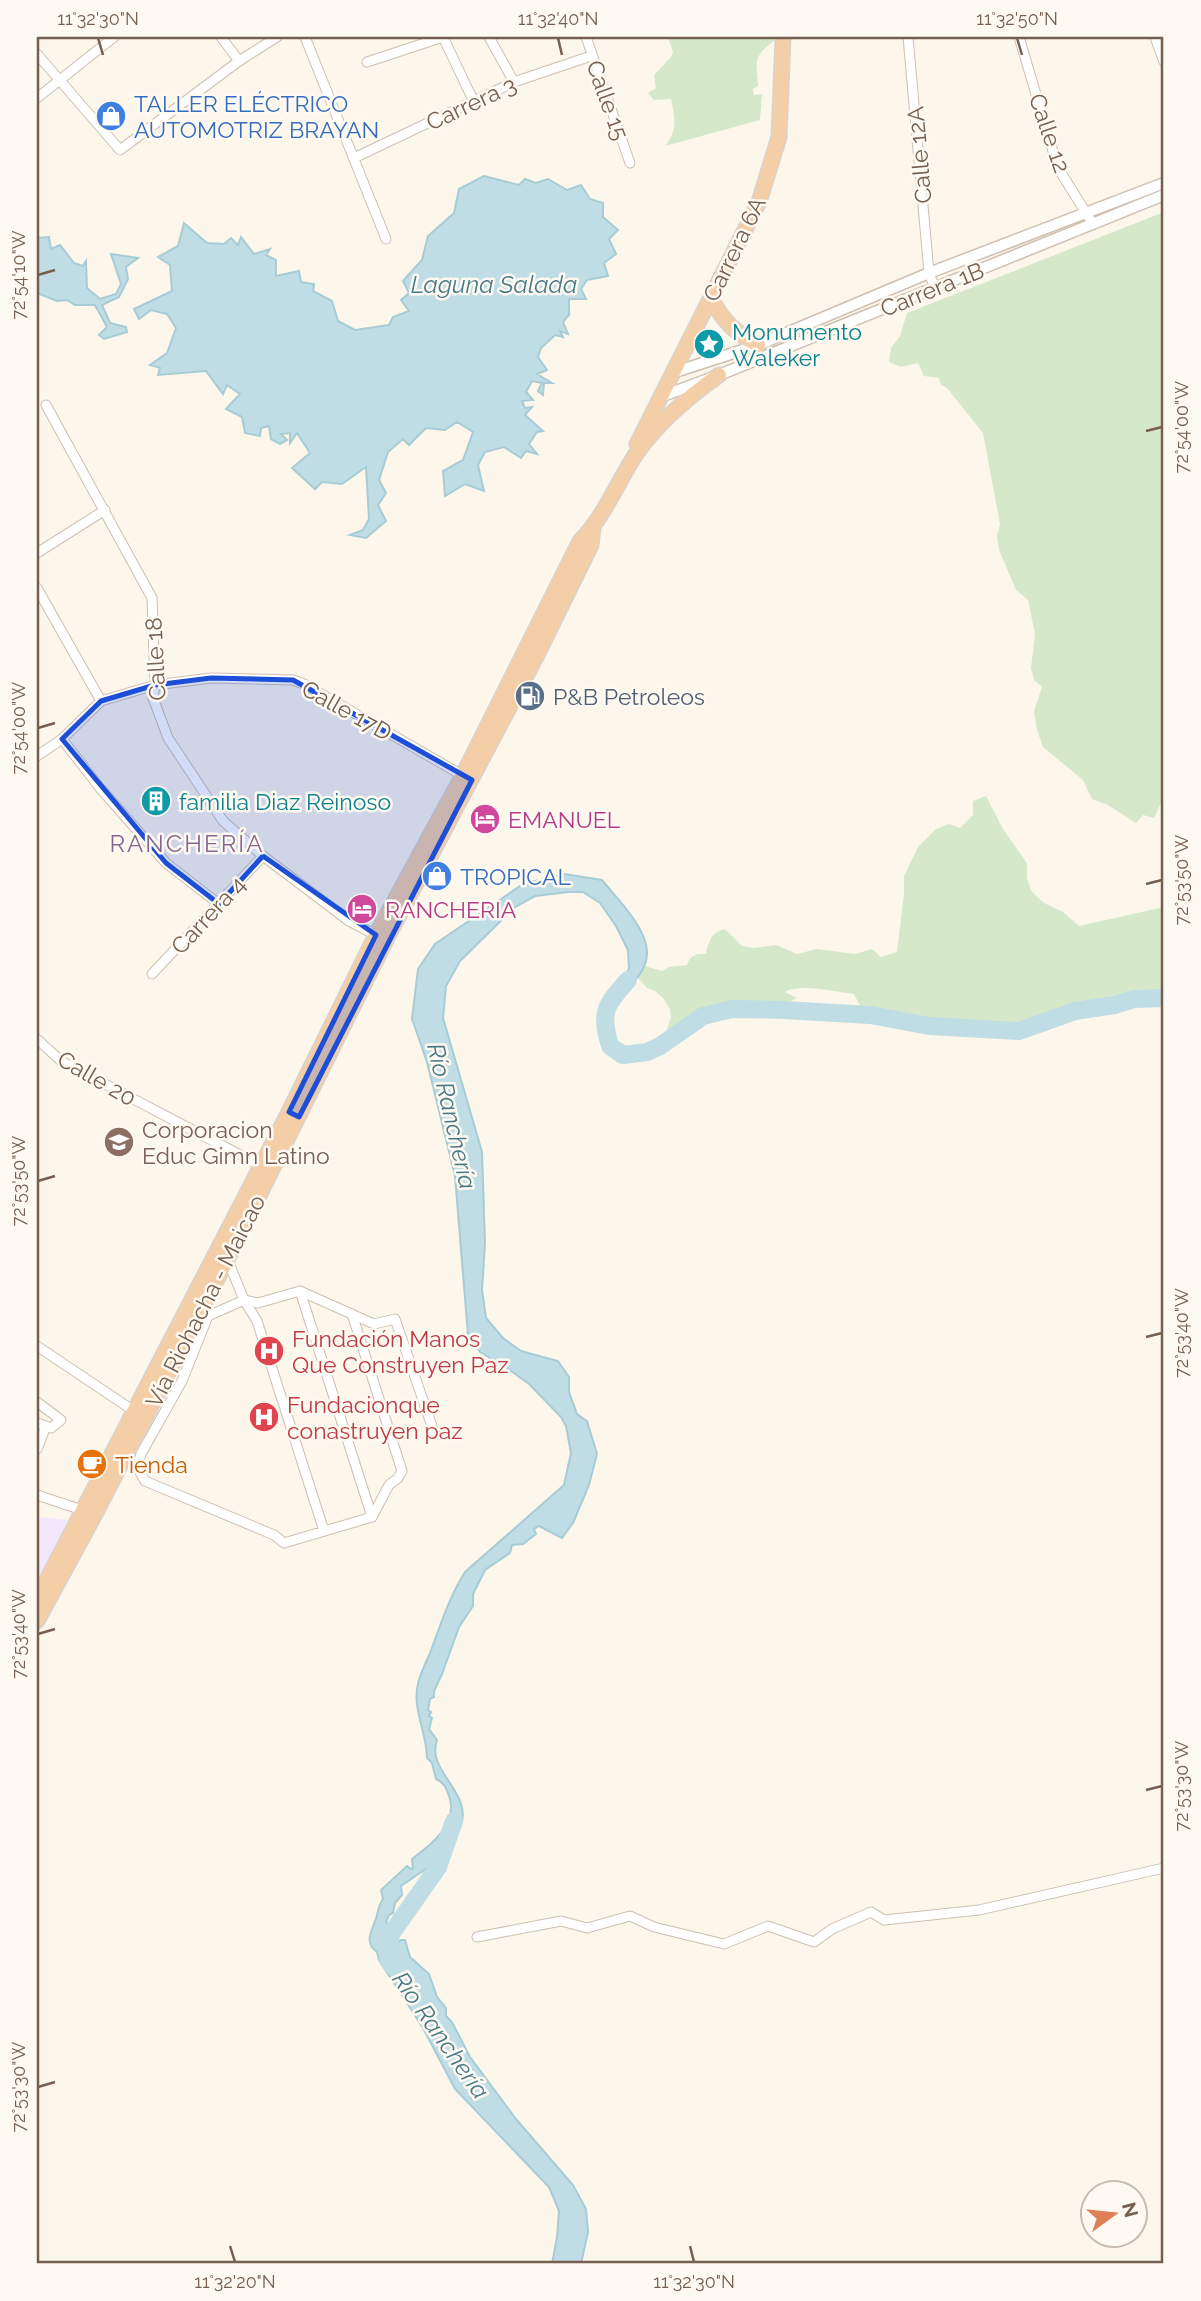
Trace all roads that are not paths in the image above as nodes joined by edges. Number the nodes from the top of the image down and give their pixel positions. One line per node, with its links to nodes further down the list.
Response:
1 (114, 37): 17 (street)
2 (221, 37): 14 (street)
3 (277, 37): 14 (street)
4 (305, 37): 21 (street)
5 (443, 37): 15 (street); 20 (street)
6 (489, 37): 18 (street)
7 (586, 37): 13 (street, Calle 15)
8 (783, 37): 30 (highway, Carrera 6A)
9 (908, 37): 28 (street, Calle 12A)
10 (1019, 37): 25 (street, Calle 12)
11 (1155, 37): 16 (street)
12 (37, 54): 17 (street)
13 (591, 56): 18 (street, Carrera 3); 22 (street, Calle 15)
14 (239, 61): 17 (street)
15 (367, 62)
16 (1164, 62)
17 (61, 81): 19 (street)
18 (513, 82): 20 (street, Carrera 3)
19 (37, 98)
20 (474, 102): 21 (street, Carrera 3)
21 (354, 158): 27 (street)
22 (630, 163)
23 (1164, 183): 25 (street, Carrera 1B)
24 (1164, 195): 26 (street, Carrera 1B)
25 (1085, 212): 26 (street, Calle 12); 28 (street, Carrera 1B)
26 (1093, 224): 29 (street, Carrera 1B)
27 (386, 239)
28 (929, 273): 29 (street, Calle 12A); 31 (street, Carrera 1B)
29 (935, 288): 33 (street, Carrera 1B)
30 (711, 299): 31 (highway); 32 (highway, Carrera 6A)
31 (758, 345): 32 (street, Carrera 1B)
32 (672, 373): 34 (highway, Carrera 6A)
33 (719, 375): 34 (street, Carrera 1B); 36 (highway)
34 (660, 397): 36 (highway, Carrera 6A)
35 (46, 405): 37 (street, Calle 18)
36 (617, 485): 44 (highway, Vía Riohacha - Maicao)
37 (105, 510): 38 (street); 40 (street, Calle 18)
38 (37, 553)
39 (37, 588): 41 (street)
40 (155, 685): 41 (street, Calle 17D); 44 (street, Calle 17D); 45 (street, Calle 18)
41 (101, 701): 42 (street)
42 (62, 739): 43 (street); 46 (street)
43 (37, 756)
44 (467, 778): 47 (highway, Vía Riohacha - Maicao); 50 (highway, Vía Riohacha - Maicao)
45 (263, 856): 46 (street, Carrera 4); 47 (street, Calle 18)
46 (219, 904): 48 (street, Carrera 4)
47 (376, 935): 50 (highway, Vía Riohacha - Maicao)
48 (152, 974)
49 (37, 1039): 51 (street, Calle 20)
50 (294, 1114): 51 (highway, Vía Riohacha - Maicao)
51 (266, 1168): 52 (highway, Vía Riohacha - Maicao)
52 (222, 1255): 54 (street); 58 (highway, Vía Riohacha - Maicao)
53 (300, 1291): 54 (street); 55 (street); 64 (street)
54 (244, 1300): 65 (street); 65 (street)
55 (352, 1314): 60 (street); 64 (street)
56 (37, 1346): 58 (street)
57 (37, 1402): 59 (street)
58 (139, 1415): 63 (highway, Vía Riohacha - Maicao)
59 (41, 1425): 61 (street)
60 (435, 1435)
61 (37, 1449)
62 (39, 1496): 63 (street)
63 (89, 1513): 66 (highway, Vía Riohacha - Maicao); 67 (highway, Vía Riohacha - Maicao)
64 (372, 1517): 65 (street)
65 (324, 1531)
66 (37, 1599)
67 (37, 1620)
68 (1164, 1868): 69 (street)
69 (477, 1937)

